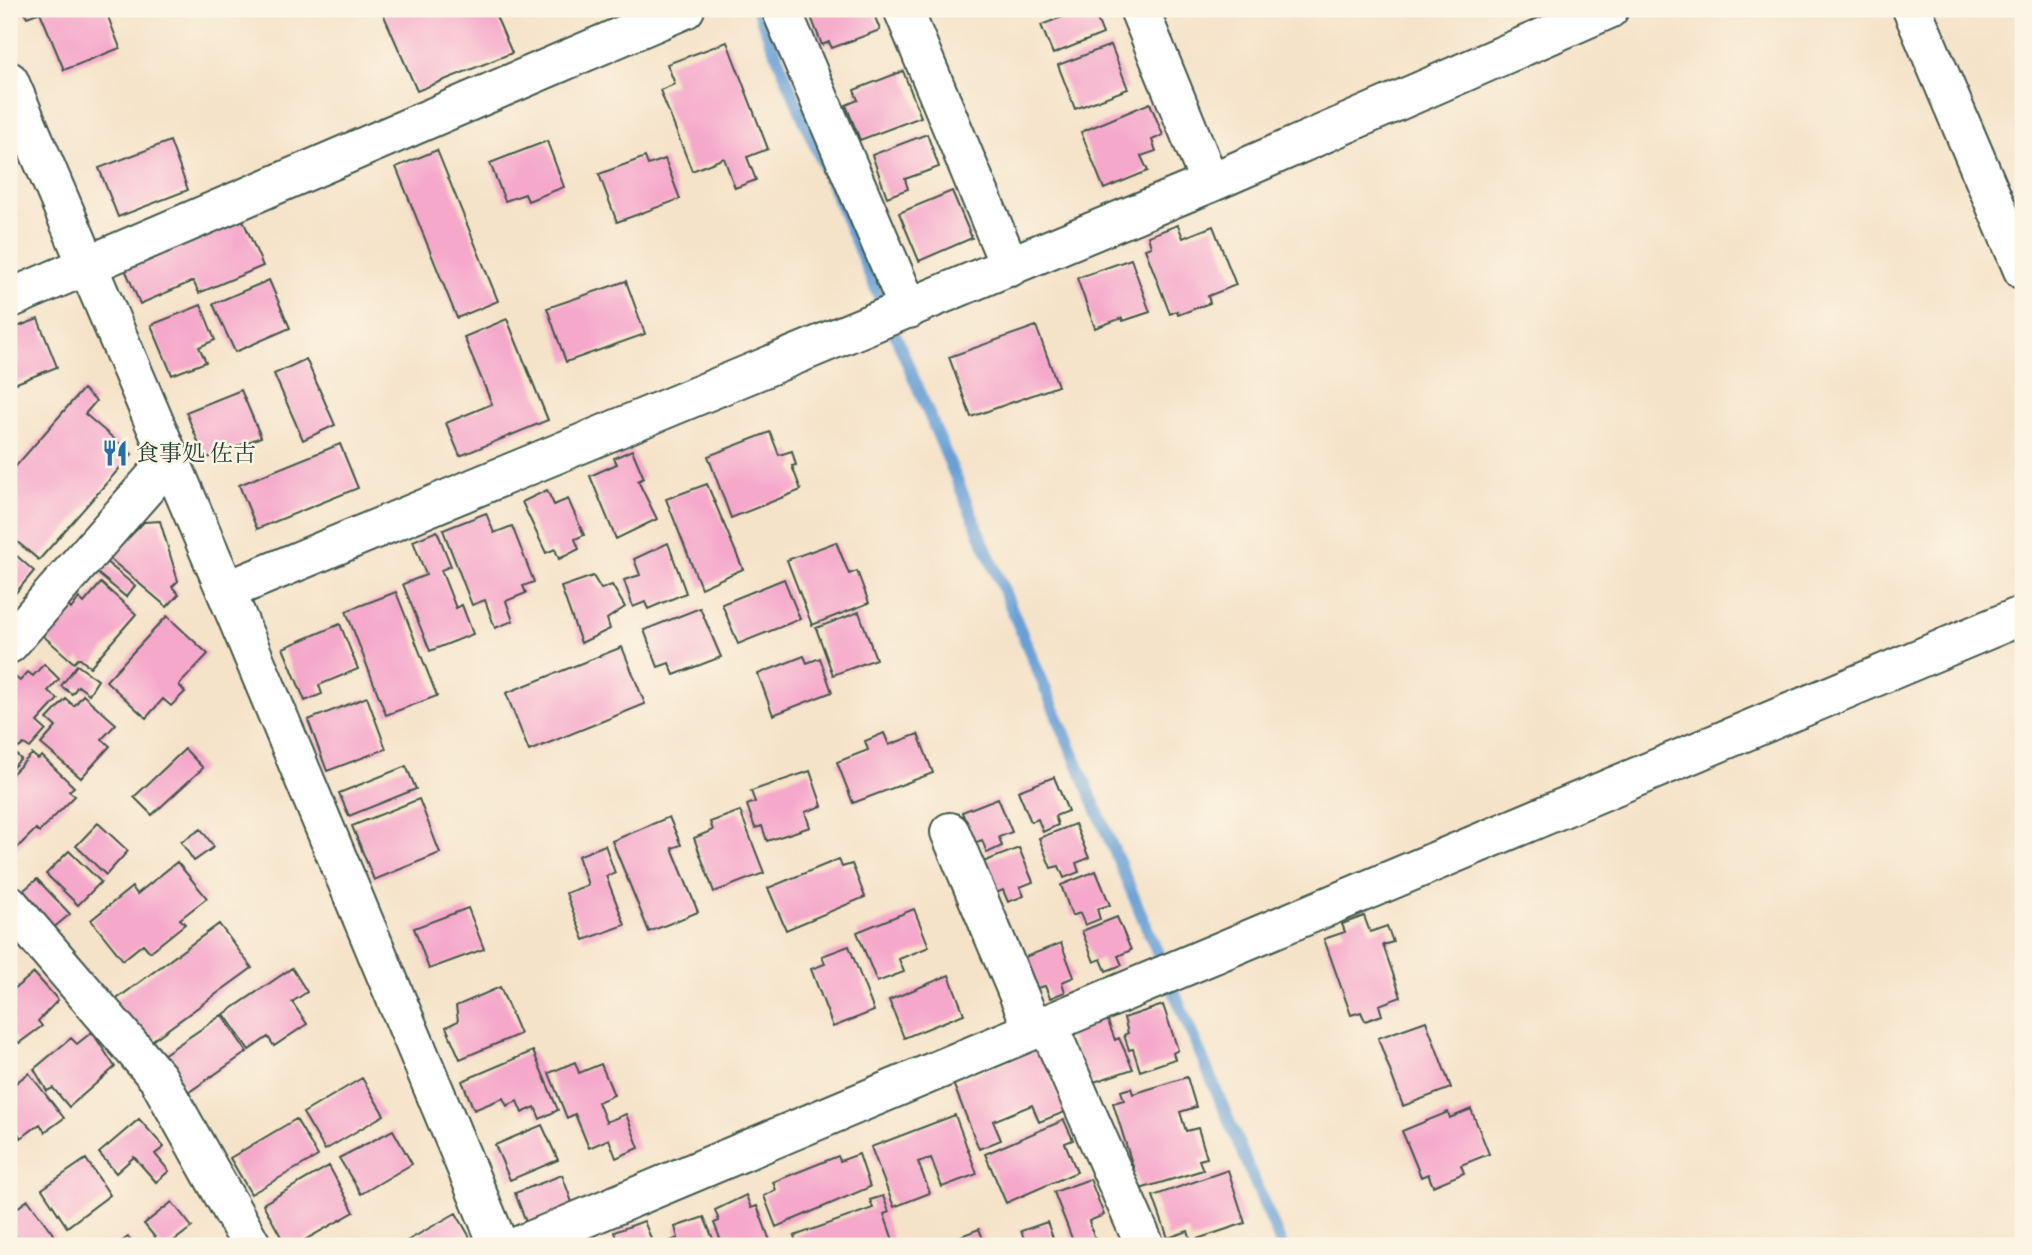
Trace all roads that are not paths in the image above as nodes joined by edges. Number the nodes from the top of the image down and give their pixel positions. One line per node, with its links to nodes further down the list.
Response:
1 (684, 9): 9 (street)
2 (781, 9): 13 (street)
3 (904, 9): 10 (street)
4 (1139, 9): 8 (street)
5 (1912, 9): 11 (street)
6 (1590, 12): 8 (street)
7 (9, 81): 9 (street)
8 (1210, 183): 10 (street)
9 (87, 265): 12 (street); 14 (street)
10 (1010, 267): 13 (street)
11 (2023, 270)
12 (9, 299)
13 (909, 309): 15 (street)
14 (169, 461): 15 (street); 17 (street)
15 (226, 592): 22 (street)
16 (2023, 615): 20 (street)
17 (9, 644)
18 (950, 832): 20 (street)
19 (9, 904): 21 (street)
20 (1040, 1026): 23 (street); 24 (street)
21 (252, 1246)
22 (499, 1246)
23 (519, 1246)
24 (1145, 1246)

